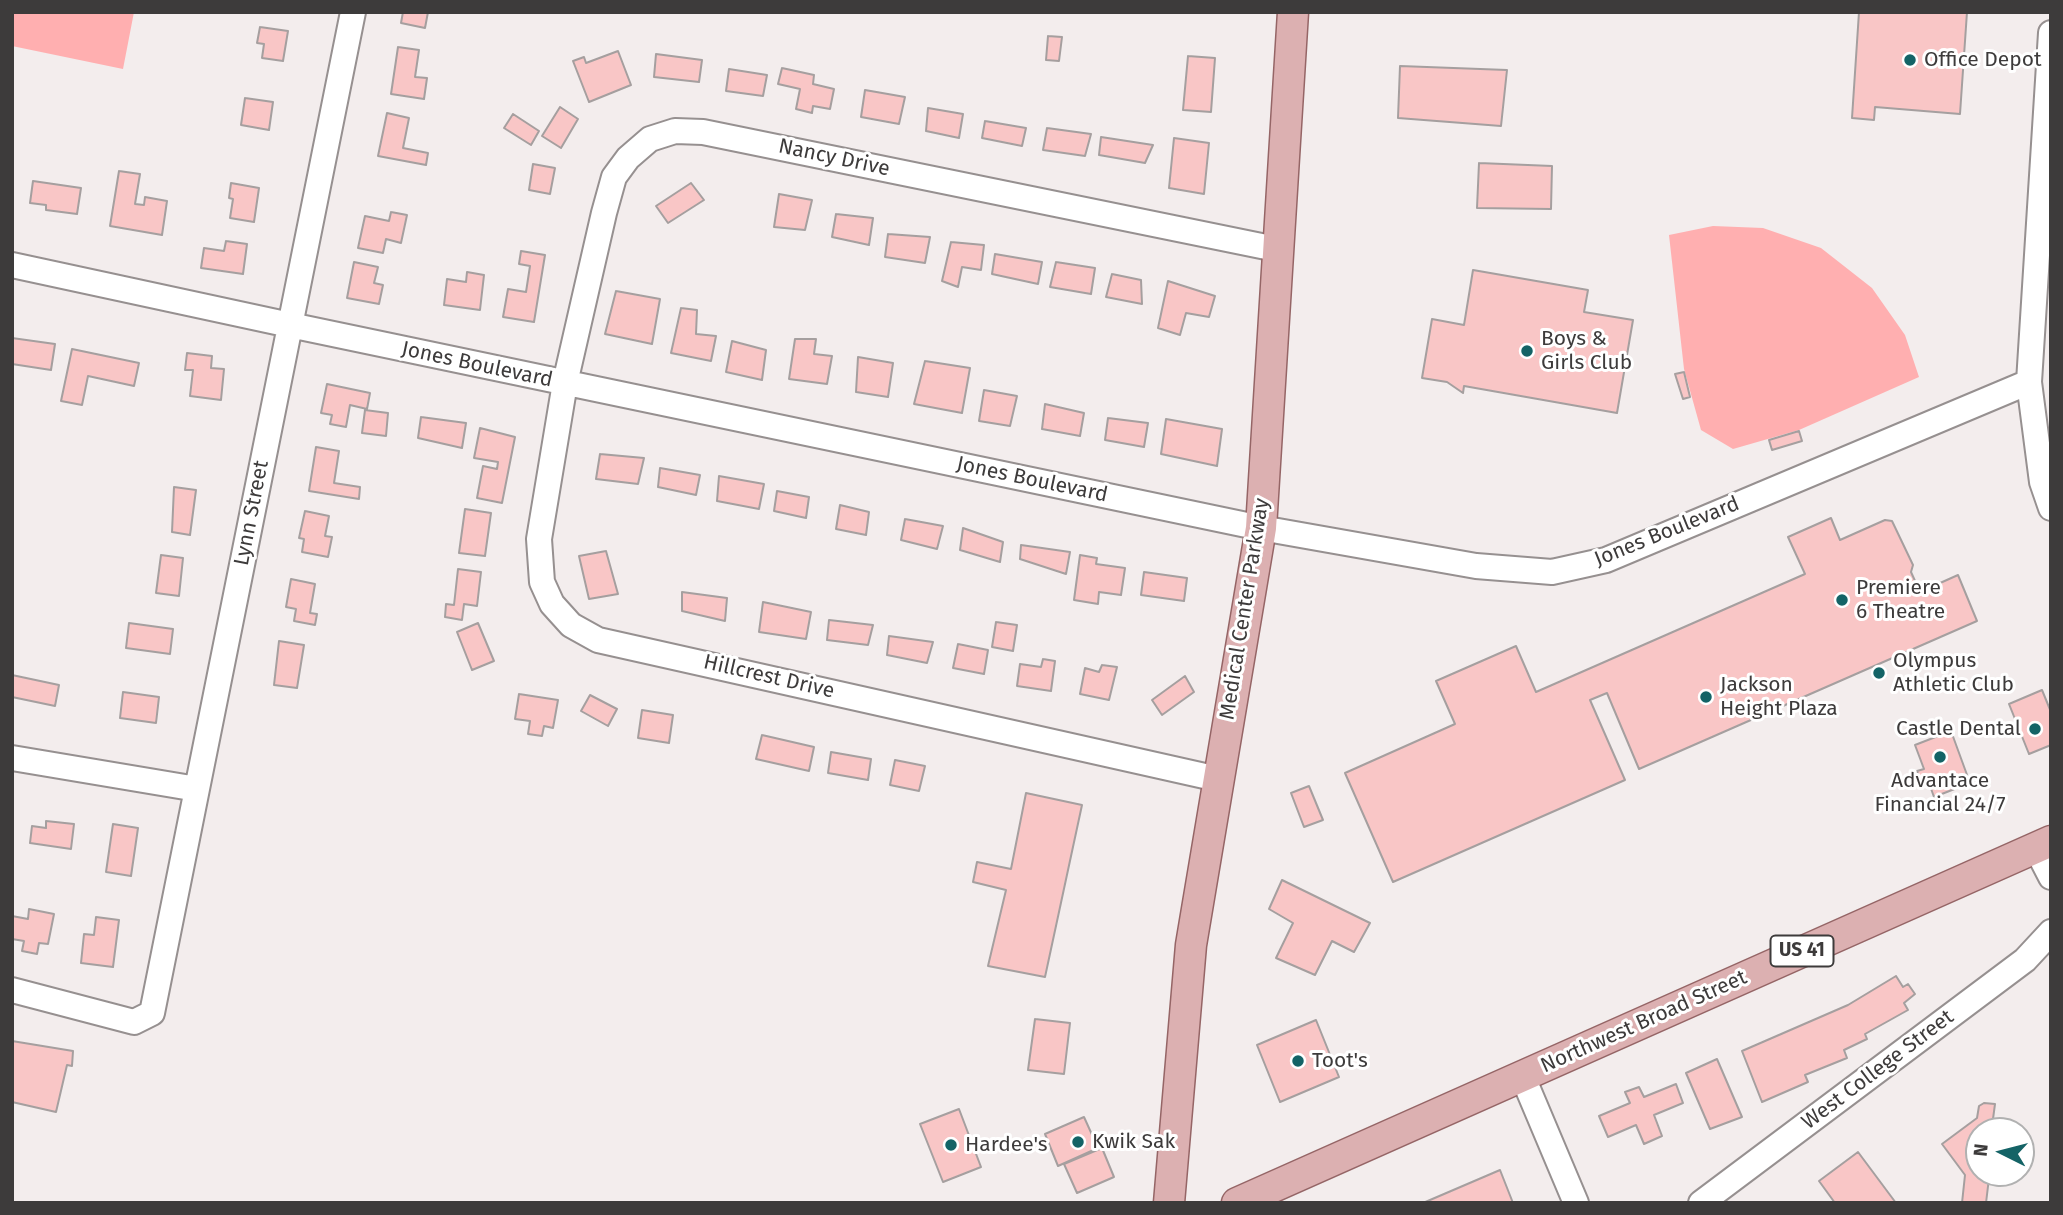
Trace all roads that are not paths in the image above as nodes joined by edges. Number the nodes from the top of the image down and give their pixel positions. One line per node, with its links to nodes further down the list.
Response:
1 (353, 12): 6 (street, Lynn Street)
2 (1293, 12): 4 (main road, Medical Center Parkway)
3 (2051, 33): 7 (street)
4 (1276, 249): 8 (street, Nancy Drive); 10 (main road, Medical Center Parkway)
5 (12, 265): 6 (street, Jones Boulevard)
6 (290, 326): 8 (street, Jones Boulevard); 13 (street, Lynn Street)
7 (2029, 382): 9 (street); 10 (street, Jones Boulevard)
8 (565, 383): 10 (street, Jones Boulevard); 12 (street, Hillcrest Drive)
9 (2051, 508)
10 (1261, 528): 12 (main road, Medical Center Parkway)
11 (12, 758): 13 (street)
12 (1218, 779): 19 (main road, Medical Center Parkway)
13 (197, 789): 17 (street, Lynn Street)
14 (2043, 844): 15 (street); 18 (main road, Northwest Broad Street / US 41)
15 (2051, 877)
16 (2051, 932): 22 (street, West College Street)
17 (12, 990)
18 (1522, 1075): 20 (main road, Northwest Broad Street / US 41); 21 (street)
19 (1169, 1203)
20 (1237, 1203)
21 (1576, 1203)
22 (1701, 1203)

